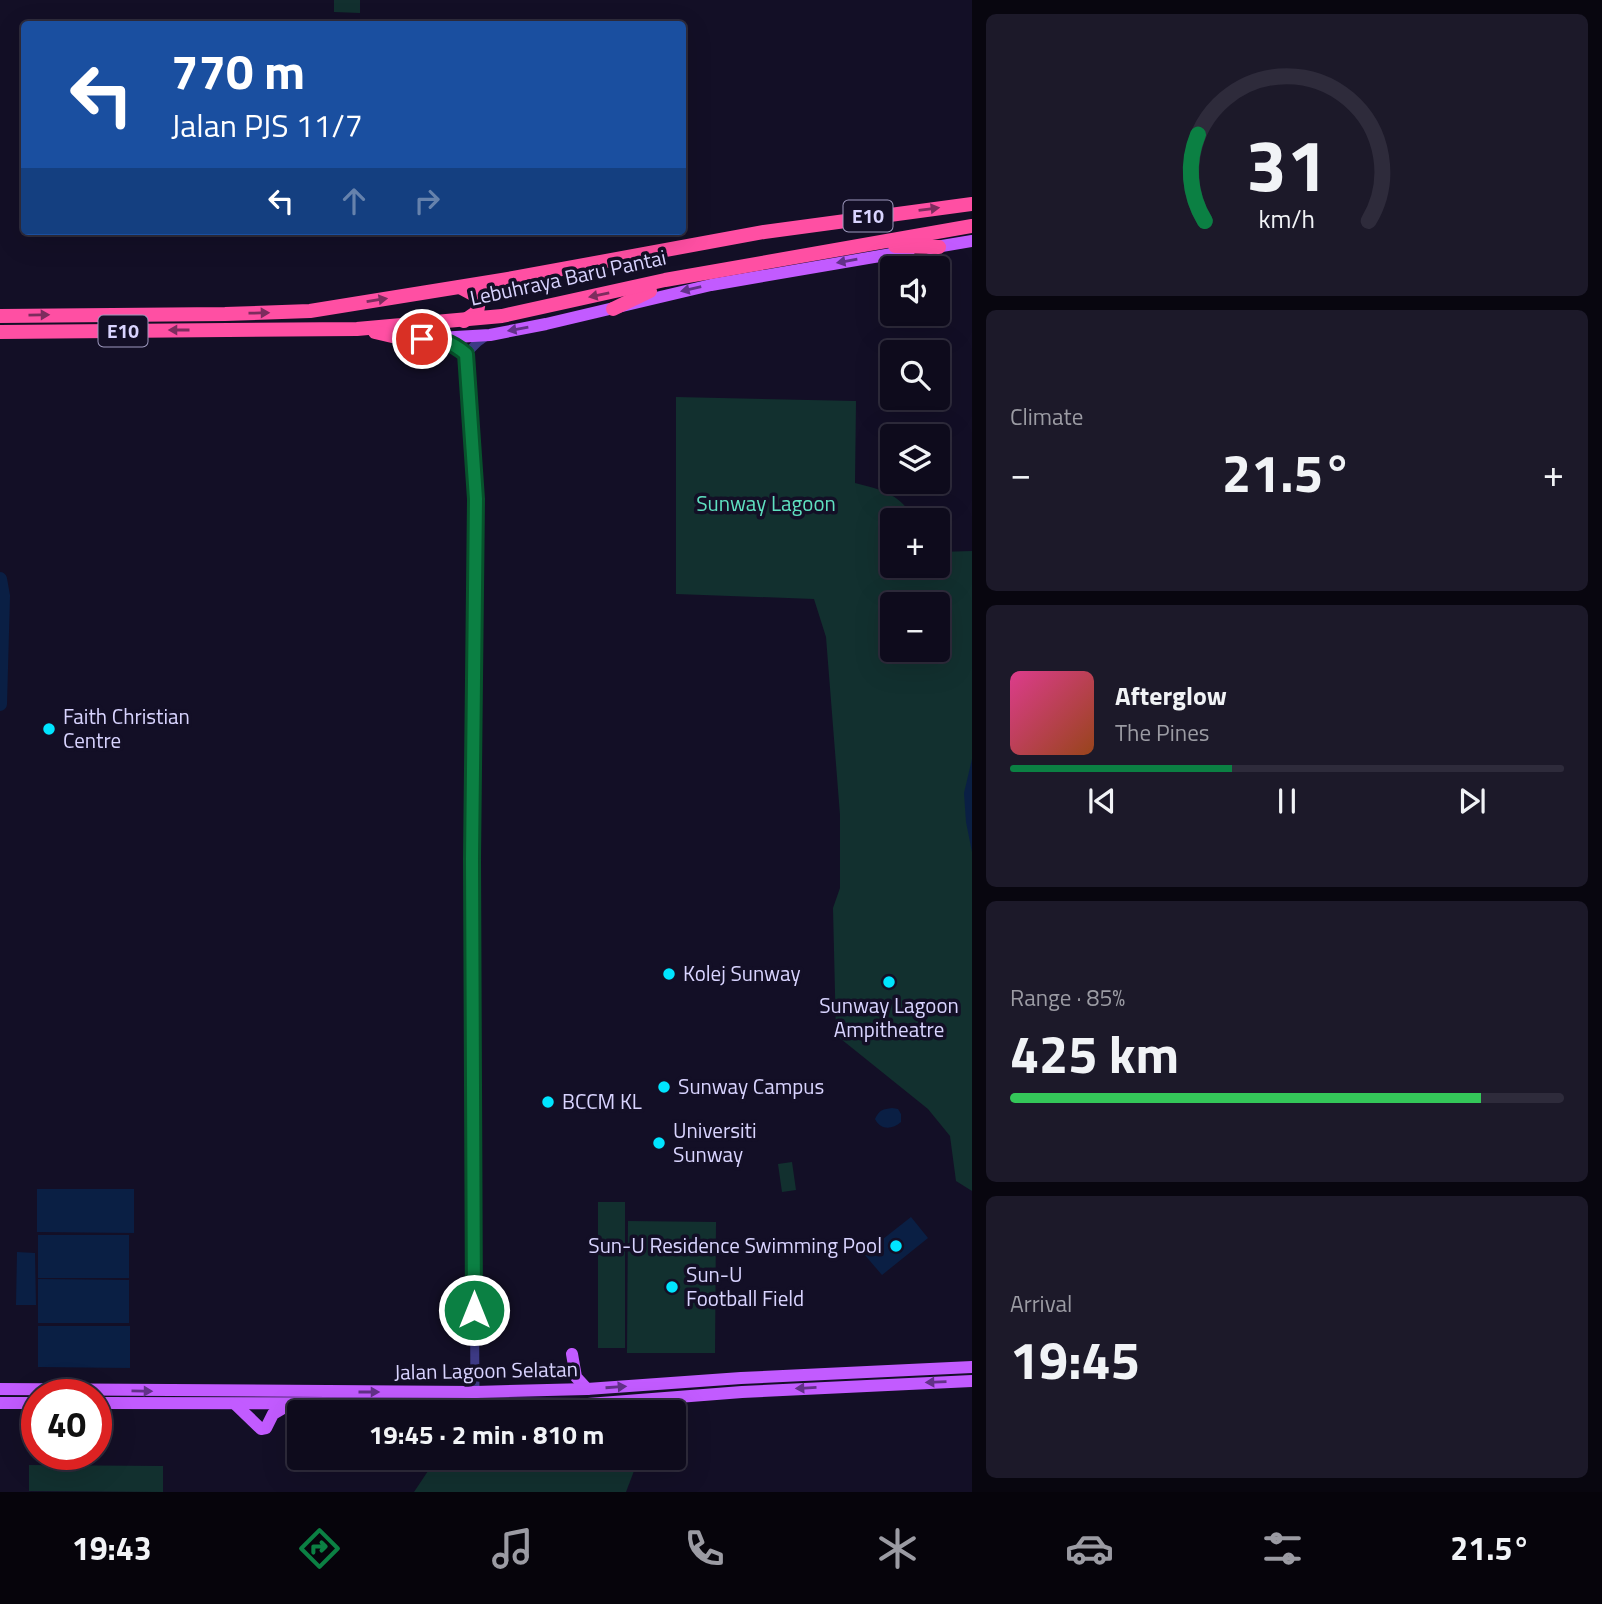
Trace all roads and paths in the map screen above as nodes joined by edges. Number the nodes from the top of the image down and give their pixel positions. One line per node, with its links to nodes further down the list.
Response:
1 (972, 204): 7 (highway, Lebuhraya Baru Pantai / E10, one-way to 1)
2 (972, 226): 4 (highway, Lebuhraya Baru Pantai / E10)
3 (972, 241): 5 (main road)
4 (869, 245): 5 (highway); 6 (highway, Lebuhraya Baru Pantai / E10)
5 (939, 247): 8 (main road, one-way to 8)
6 (665, 280): 8 (highway); 10 (highway, Lebuhraya Baru Pantai / E10, one-way to 10)
7 (460, 287): 9 (highway, Lebuhraya Baru Pantai / E10, one-way to 7); 10 (highway)
8 (613, 309): 13 (main road, one-way to 13)
9 (0, 316)
10 (464, 321): 11 (highway, Lebuhraya Baru Pantai / E10)
11 (356, 328): 12 (highway, Lebuhraya Baru Pantai / E10, one-way to 12); 14 (highway)
12 (0, 332)
13 (490, 335): 14 (main road); 15 (street)
14 (438, 338): 15 (street)
15 (466, 354): 23 (street)
16 (572, 1354): 21 (main road)
17 (972, 1367): 18 (main road, Jalan Lagoon Selatan)
18 (741, 1377): 21 (main road, Jalan Lagoon Selatan, one-way to 18); 22 (main road)
19 (972, 1381): 22 (main road, Jalan Lagoon Selatan, one-way to 22)
20 (0, 1389): 23 (main road, Jalan Lagoon Selatan, one-way to 23)
21 (587, 1389): 23 (main road, Jalan Lagoon Selatan)
22 (742, 1392): 23 (main road, Jalan Lagoon Selatan)
23 (475, 1398): 24 (main road, Jalan Lagoon Selatan)
24 (413, 1400)
25 (21, 1403): 27 (main road)
26 (112, 1403): 28 (main road, Jalan Lagoon Selatan)
27 (2, 1404)
28 (235, 1404): 29 (main road, Jalan Lagoon Selatan); 30 (main road)
29 (287, 1404)
30 (287, 1406)

